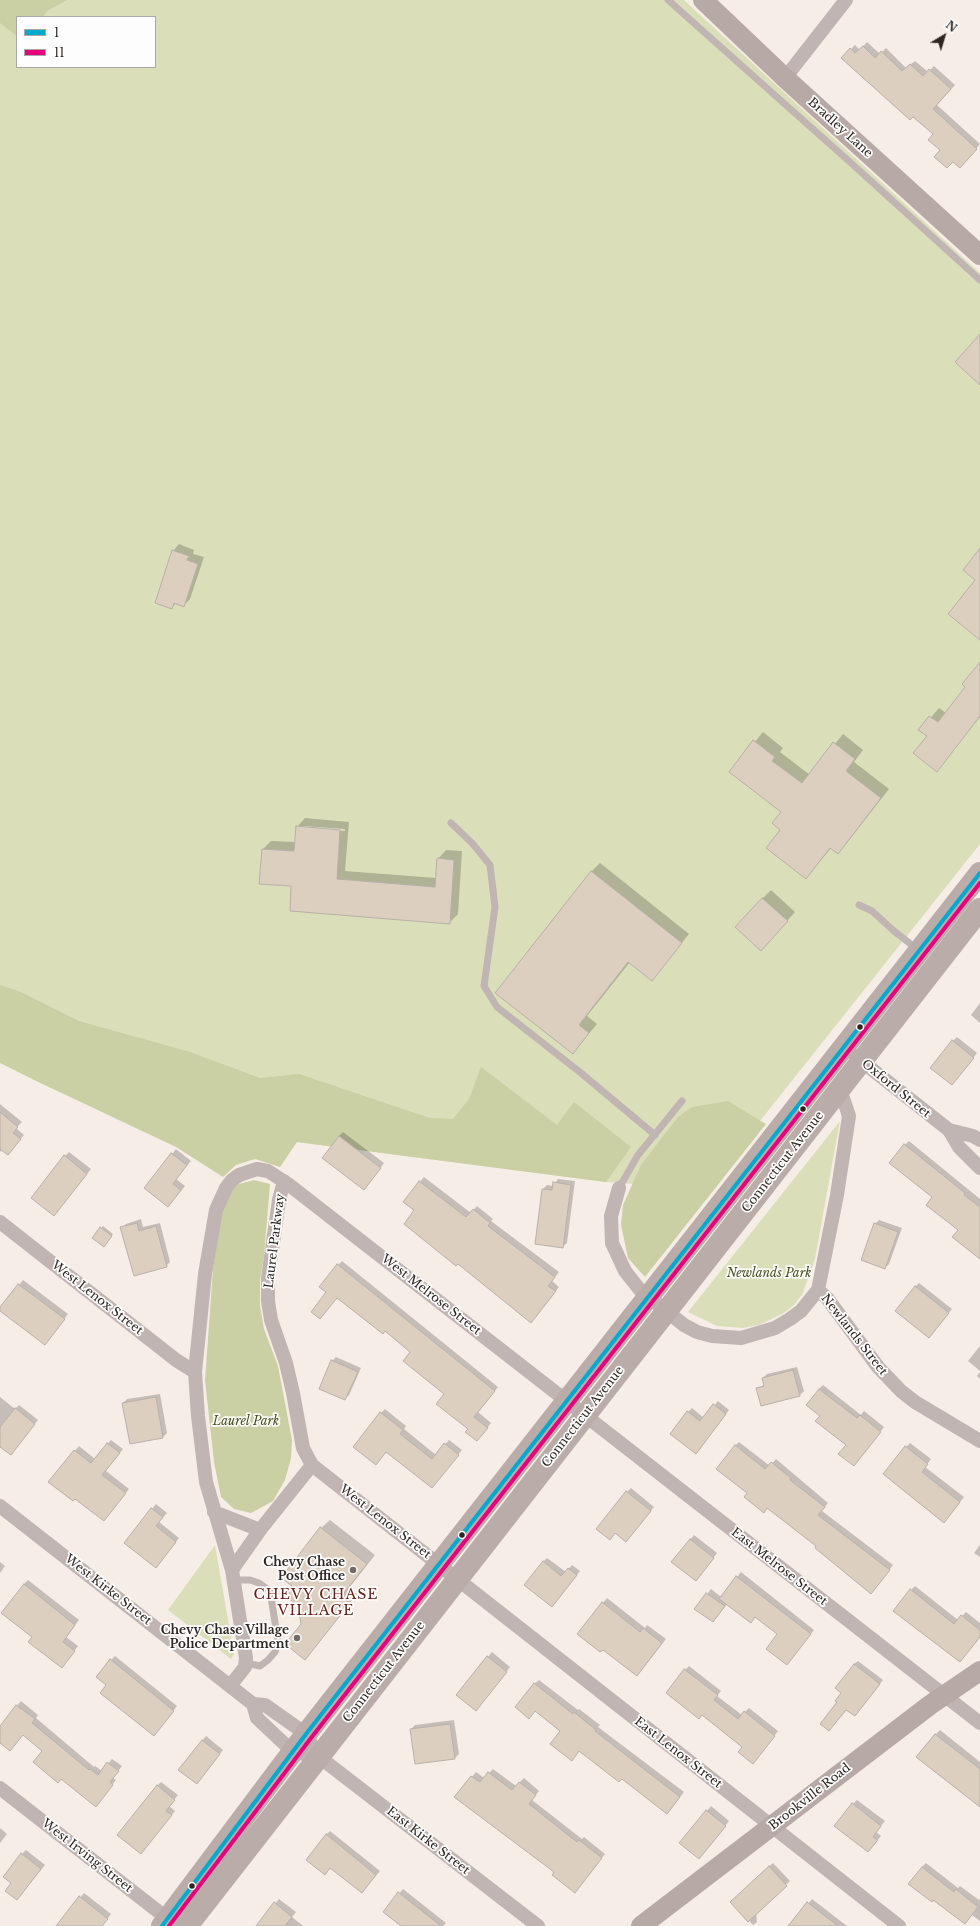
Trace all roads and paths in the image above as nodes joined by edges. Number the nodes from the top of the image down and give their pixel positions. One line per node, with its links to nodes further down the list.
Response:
1 (668, 0): 6 (lane)
2 (703, 0): 4 (main road, Bradley Lane)
3 (846, 0): 4 (street)
4 (785, 78): 5 (main road, Bradley Lane)
5 (980, 255)
6 (980, 280)
7 (451, 823): 17 (lane)
8 (980, 873): 11 (main road, Connecticut Avenue)
9 (859, 905): 11 (lane)
10 (980, 909): 13 (main road, Connecticut Avenue)
11 (919, 951): 12 (main road, Connecticut Avenue)
12 (844, 1047): 13 (street, Oxford Street); 24 (main road, Connecticut Avenue)
13 (862, 1061): 14 (main road, Connecticut Avenue); 16 (street, Oxford Street)
14 (840, 1089): 23 (street, Newlands Street); 24 (main road, Connecticut Avenue)
15 (682, 1101): 17 (lane)
16 (949, 1130): 18 (street, Oxford Street); 19 (street, Oxford Street)
17 (655, 1135): 21 (lane)
18 (980, 1140)
19 (980, 1168)
20 (284, 1181): 25 (street, Laurel Parkway); 26 (street, West Melrose Street); 28 (street, Laurel Parkway)
21 (619, 1188): 24 (street)
22 (0, 1222): 25 (street, West Lenox Street)
23 (818, 1290): 24 (street); 27 (street, Newlands Street)
24 (658, 1305): 26 (main road, Connecticut Avenue)
25 (195, 1372): 30 (street, Laurel Parkway)
26 (577, 1409): 32 (main road, Connecticut Avenue); 34 (main road, Connecticut Avenue); 38 (street, East Melrose Street)
27 (980, 1441)
28 (312, 1465): 31 (street); 32 (street, West Lenox Street)
29 (0, 1506): 37 (street, West Kirke Street)
30 (214, 1512): 31 (street); 33 (street, Laurel Parkway)
31 (260, 1530): 33 (street)
32 (439, 1564): 34 (street, West Lenox Street); 41 (main road, Connecticut Avenue)
33 (232, 1575): 35 (street, Laurel Parkway); 35 (lane)
34 (457, 1578): 43 (main road, Connecticut Avenue); 45 (street, East Lenox Street)
35 (246, 1663): 37 (street)
36 (980, 1672): 38 (main road, Brookville Road)
37 (230, 1686): 39 (street, West Kirke Street)
38 (944, 1695): 40 (street, East Melrose Street); 45 (main road, Brookville Road)
39 (253, 1704): 41 (street, West Kirke Street); 42 (street, West Kirke Street)
40 (980, 1723)
41 (306, 1734): 42 (main road, Connecticut Avenue); 43 (street, West Kirke Street)
42 (293, 1752): 43 (street); 46 (main road, Connecticut Avenue)
43 (318, 1756): 46 (main road, Connecticut Avenue); 47 (street, East Kirke Street)
44 (0, 1788): 46 (street, West Irving Street)
45 (772, 1827): 48 (main road, Brookville Road); 49 (street, East Lenox Street)
46 (174, 1924)
47 (538, 1926)
48 (641, 1926)
49 (899, 1926)

